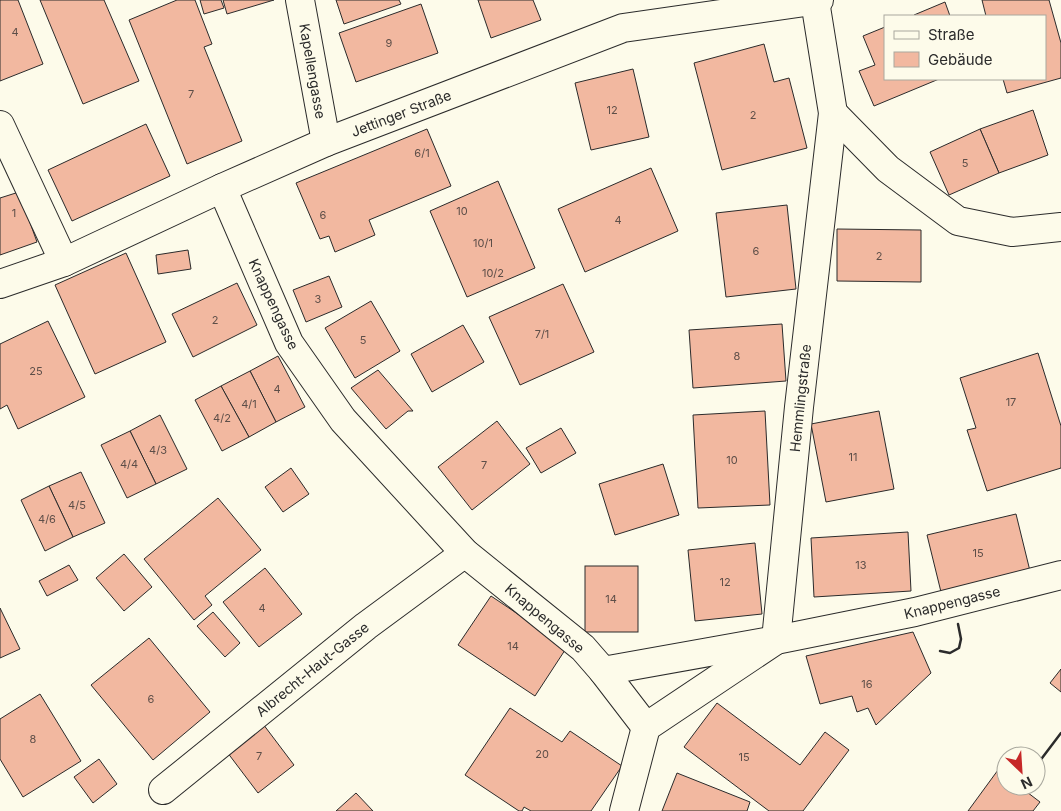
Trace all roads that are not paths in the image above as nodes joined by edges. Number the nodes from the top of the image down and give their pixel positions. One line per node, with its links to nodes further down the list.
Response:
1 (300, 0): 5 (street, Kapellengasse)
2 (817, 0): 3 (street, Hemmlingstraße); 5 (street, Jettinger Straße)
3 (833, 113): 7 (street); 12 (street, Hemmlingstraße)
4 (0, 125): 8 (street)
5 (326, 142): 6 (street, Jettinger Straße)
6 (222, 188): 8 (street, Jettinger Straße); 10 (street, Knappengasse)
7 (1061, 227)
8 (64, 262): 9 (street, Jettinger Straße)
9 (0, 284)
10 (465, 553): 13 (street, Knappengasse); 15 (street, Albrecht-Haut-Gasse)
11 (1061, 575): 12 (street, Knappengasse)
12 (776, 640): 13 (street, Knappengasse); 14 (street)
13 (603, 671): 14 (street)
14 (646, 727): 16 (street)
15 (163, 790)
16 (624, 811)

